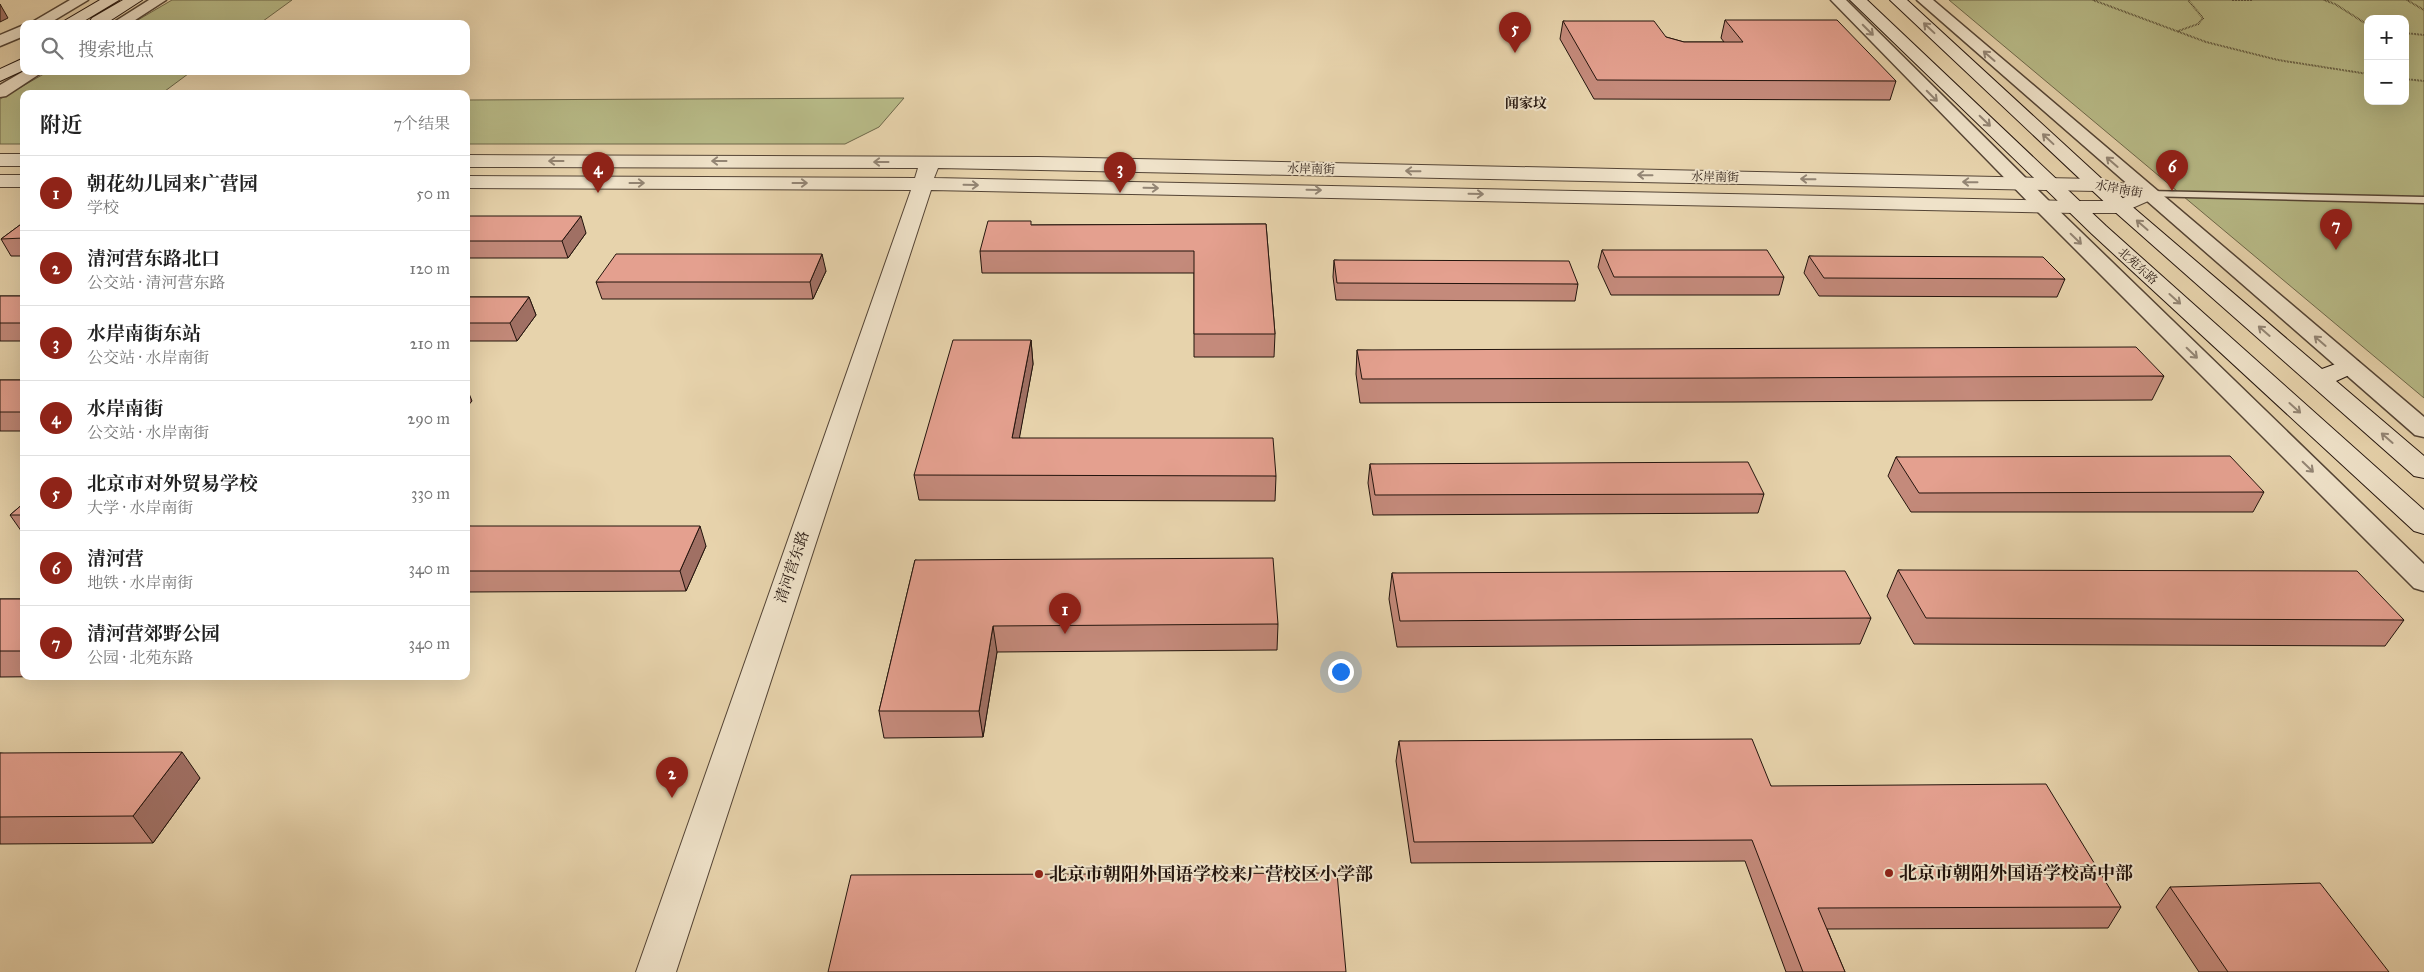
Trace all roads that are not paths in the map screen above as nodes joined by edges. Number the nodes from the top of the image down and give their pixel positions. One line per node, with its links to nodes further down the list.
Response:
1 (82, 0): 9 (street)
2 (111, 0): 10 (street)
3 (134, 0): 11 (street)
4 (159, 0): 12 (street)
5 (1838, 0): 16 (street, one-way to 16)
6 (1858, 0): 16 (street, 北苑东路)
7 (1898, 0): 31 (street, one-way to 7)
8 (1924, 0): 32 (street, one-way to 8)
9 (44, 20)
10 (74, 20)
11 (99, 20)
12 (125, 20)
13 (20, 32): 14 (street)
14 (0, 41)
15 (20, 49): 17 (street)
16 (1905, 56): 29 (street, one-way to 29); 30 (street, 北苑东路, one-way to 30)
17 (0, 60)
18 (20, 64): 20 (street)
19 (29, 75): 21 (street)
20 (0, 76)
21 (0, 92)
22 (0, 160): 23 (street)
23 (20, 160)
24 (470, 161): 25 (street, 水岸南街, one-way to 24)
25 (926, 173): 28 (street, 水岸南街, one-way to 25); 29 (street, 水岸南街, one-way to 25); 34 (street, 水岸南街, one-way to 34); 43 (street, 清河营东路)
26 (0, 181): 27 (street)
27 (20, 181)
28 (470, 182)
29 (2019, 183): 30 (street, 水岸南街); 34 (street)
30 (2051, 183): 31 (street, 水岸南街); 35 (street, 北苑东路)
31 (2096, 184): 32 (street, 水岸南街); 36 (street)
32 (2148, 194): 33 (lane); 36 (street, 水岸南街); 37 (street, one-way to 32)
33 (2424, 200)
34 (2042, 205): 35 (street, 水岸南街); 42 (street, one-way to 42)
35 (2075, 207): 36 (street, 水岸南街); 41 (street, 北苑东路, one-way to 41)
36 (2121, 207): 38 (street, one-way to 36)
37 (2349, 366): 38 (street); 39 (street)
38 (2320, 379): 40 (street, one-way to 38)
39 (2424, 430)
40 (2424, 470)
41 (2424, 525)
42 (2424, 581)
43 (656, 972)

